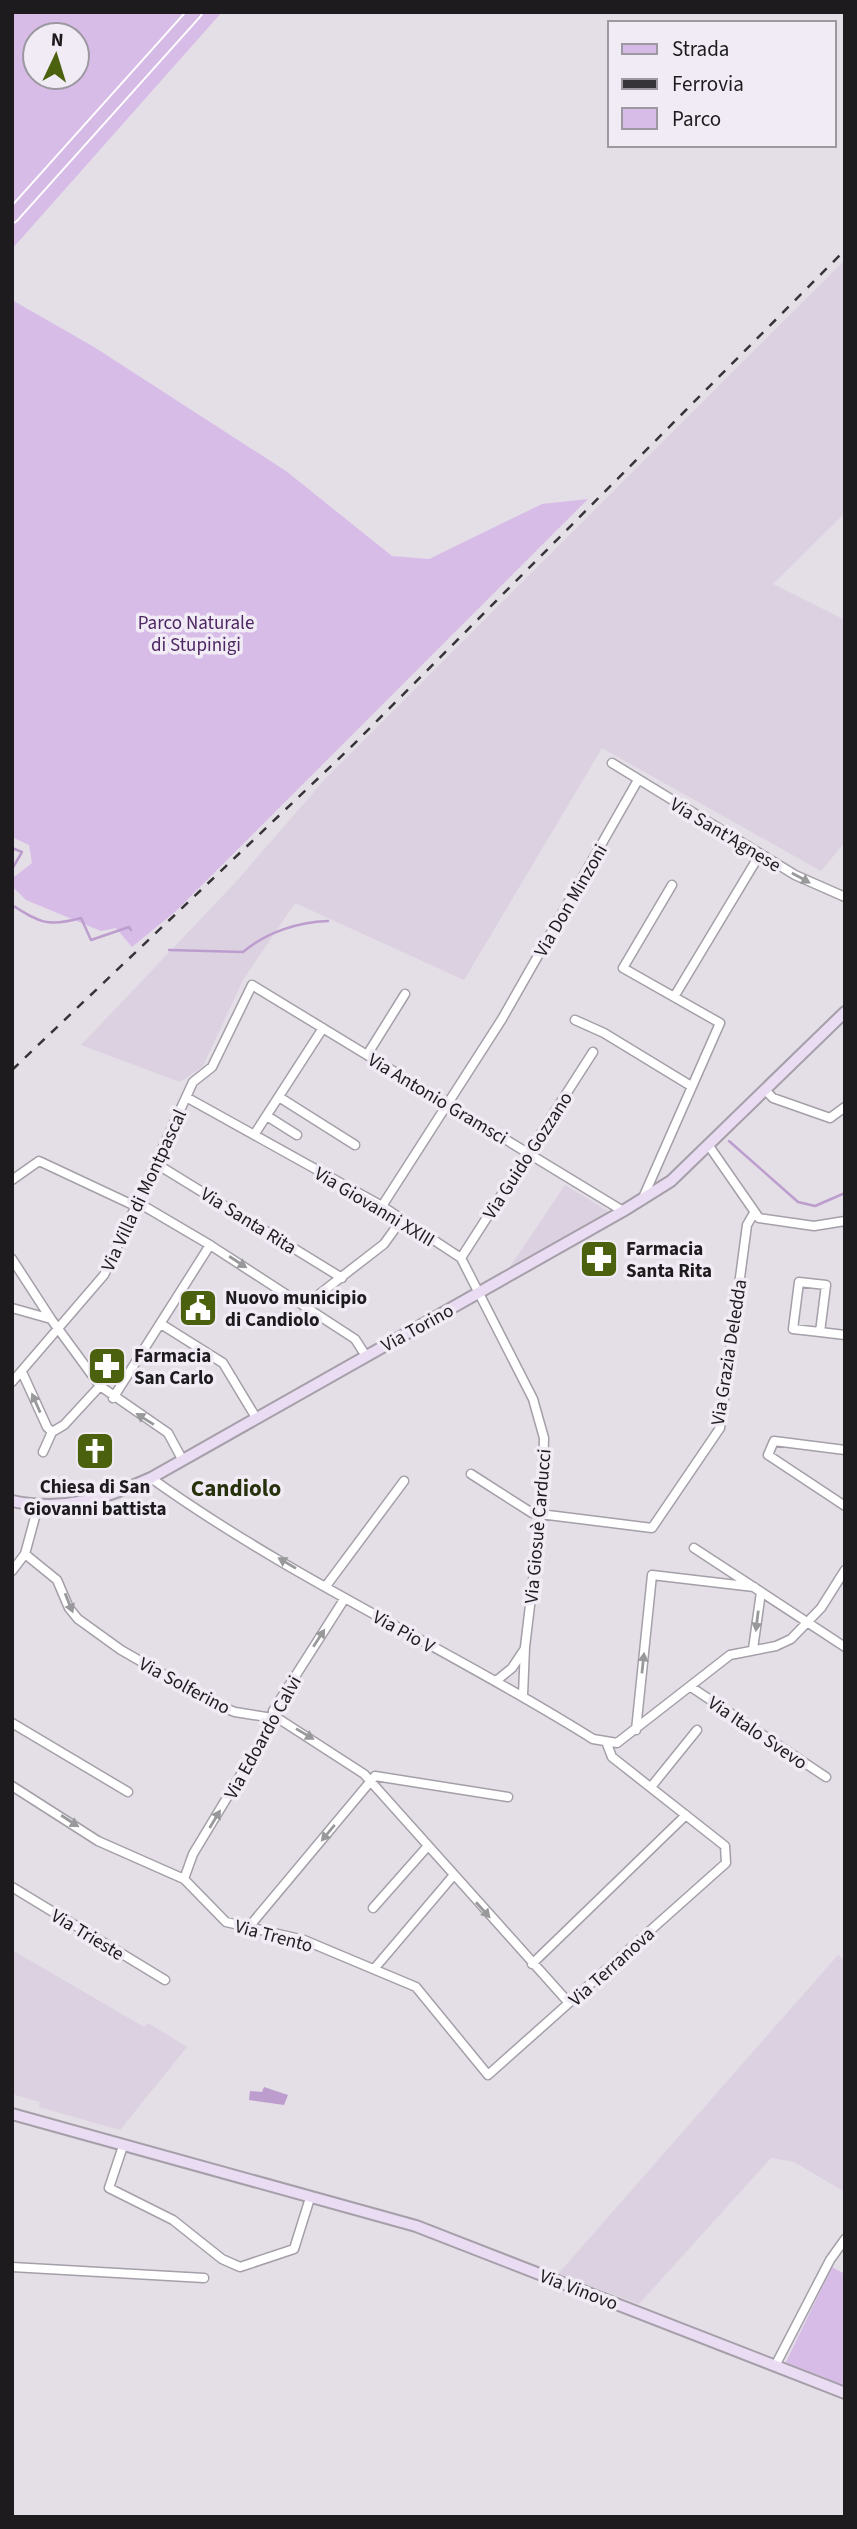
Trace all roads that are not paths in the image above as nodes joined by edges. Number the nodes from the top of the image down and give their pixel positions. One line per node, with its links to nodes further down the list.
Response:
1 (195, 12): 2 (main road)
2 (12, 216)
3 (612, 764): 4 (street, Via Sant'Agnese)
4 (638, 780): 5 (street, Via Sant'Agnese); 20 (street, Via Don Minzoni)
5 (760, 854): 7 (street, Via Sant'Agnese, one-way to 7); 10 (street)
6 (672, 885): 10 (street)
7 (845, 897)
8 (252, 985): 13 (street, Via Antonio Gramsci); 18 (street, Via Villa di Montpascal)
9 (405, 994): 15 (street)
10 (674, 997): 16 (street)
11 (845, 1012): 17 (main road, Via Torino)
12 (575, 1020): 16 (street)
13 (323, 1028): 15 (street, Via Antonio Gramsci); 19 (street)
14 (593, 1052): 27 (street, Via Guido Gozzano)
15 (367, 1055): 20 (street, Via Antonio Gramsci)
16 (691, 1086): 30 (street)
17 (765, 1090): 21 (street); 26 (main road, Via Torino)
18 (186, 1097): 23 (street, Via Giovanni XXIII); 28 (street, Via Villa di Montpascal)
19 (279, 1097): 22 (street); 25 (street)
20 (448, 1104): 27 (street, Via Antonio Gramsci); 32 (street, Via Don Minzoni)
21 (845, 1107)
22 (267, 1116): 23 (street); 24 (street)
23 (254, 1135): 32 (street, Via Giovanni XXIII)
24 (297, 1135)
25 (355, 1145)
26 (709, 1146): 30 (main road, Via Torino); 34 (street)
27 (529, 1152): 33 (street, Via Antonio Gramsci); 38 (street, Via Guido Gozzano)
28 (155, 1163): 31 (street, Via Villa di Montpascal); 40 (street, Via Santa Rita)
29 (12, 1180): 31 (street)
30 (642, 1200): 33 (main road, Via Torino)
31 (136, 1204): 37 (street); 46 (street, Via Villa di Montpascal)
32 (382, 1206): 35 (street, Via Giovanni XXIII)
33 (623, 1211): 41 (main road, Via Torino)
34 (754, 1213): 36 (street); 65 (street, Via Grazia Deledda)
35 (402, 1219): 38 (street, Via Giovanni XXIII); 40 (street)
36 (845, 1221)
37 (210, 1245): 42 (street, one-way to 42); 45 (street)
38 (461, 1258): 41 (street)
39 (12, 1259): 44 (street)
40 (342, 1278): 42 (street)
41 (478, 1293): 49 (main road, Via Torino); 65 (street, Via Giosuè Carducci)
42 (304, 1306): 49 (street)
43 (12, 1308): 44 (street)
44 (51, 1320): 46 (street)
45 (161, 1324): 53 (street); 54 (street)
46 (60, 1328): 50 (street, Via Villa di Montpascal); 52 (street)
47 (820, 1332): 47 (street); 48 (street)
48 (845, 1335)
49 (366, 1356): 54 (main road, Via Torino)
50 (22, 1371): 51 (street, Via Villa di Montpascal); 55 (street, one-way to 50)
51 (12, 1382)
52 (100, 1386): 53 (street); 55 (street)
53 (113, 1398): 58 (street, one-way to 53)
54 (255, 1416): 58 (main road, Via Torino)
55 (52, 1432): 57 (street)
56 (845, 1450): 64 (street)
57 (43, 1452)
58 (182, 1459): 60 (main road, Via Torino)
59 (471, 1474): 65 (street, Via Grazia Deledda)
60 (151, 1478): 63 (main road, Via Torino); 70 (street, Via Pio V, one-way to 60)
61 (404, 1481): 70 (street)
62 (12, 1501): 63 (main road, Via Torino)
63 (38, 1506): 67 (street)
64 (845, 1506)
65 (541, 1516): 74 (street, Via Giosuè Carducci)
66 (694, 1548): 71 (street)
67 (25, 1554): 69 (street); 80 (street, Via Solferino, one-way to 80)
68 (845, 1570): 73 (street)
69 (12, 1571)
70 (326, 1586): 72 (street, Via Pio V)
71 (757, 1589): 73 (street); 76 (street, one-way to 76); 82 (street, one-way to 71)
72 (345, 1598): 77 (street, Via Pio V); 80 (street, Via Edoardo Calvi, one-way to 72)
73 (808, 1623): 75 (street); 76 (street)
74 (525, 1647): 77 (street); 79 (street, Via Giosuè Carducci)
75 (845, 1647)
76 (753, 1649): 78 (street)
77 (496, 1681): 79 (street, Via Pio V)
78 (691, 1688): 82 (street); 85 (street, Via Italo Svevo)
79 (523, 1695): 84 (street, Via Pio V)
80 (272, 1718): 86 (street, Via Solferino, one-way to 86); 95 (street, Via Edoardo Calvi, one-way to 80)
81 (12, 1723): 89 (street)
82 (636, 1730): 84 (street)
83 (697, 1730): 88 (street)
84 (607, 1744): 88 (street, Via Pio V)
85 (825, 1777)
86 (372, 1781): 90 (street); 92 (street, Via Solferino); 98 (street, one-way to 98)
87 (12, 1786): 95 (street, Via Trento, one-way to 95)
88 (651, 1787): 91 (street, Via Pio V)
89 (128, 1792)
90 (508, 1797)
91 (686, 1815): 93 (street, Via Pio V); 99 (street)
92 (427, 1847): 94 (street, Via Solferino); 97 (street)
93 (727, 1853): 102 (street, Via Terranova)
94 (453, 1876): 99 (street, Via Solferino, one-way to 99); 100 (street)
95 (184, 1879): 98 (street, Via Trento)
96 (12, 1887): 101 (street, Via Trieste)
97 (373, 1908)
98 (248, 1928): 100 (street, Via Trento)
99 (533, 1964): 102 (street, Via Solferino)
100 (374, 1969): 103 (street, Via Trento)
101 (165, 1980)
102 (569, 2003): 103 (street, Via Terranova)
103 (488, 2075)
104 (12, 2114): 105 (main road, Via Vinovo)
105 (123, 2146): 106 (main road, Via Vinovo); 106 (street)
106 (310, 2198): 110 (main road, Via Vinovo)
107 (845, 2239): 110 (street)
108 (12, 2266): 109 (street)
109 (204, 2278)
110 (775, 2365): 111 (main road, Via Vinovo)
111 (845, 2393)

